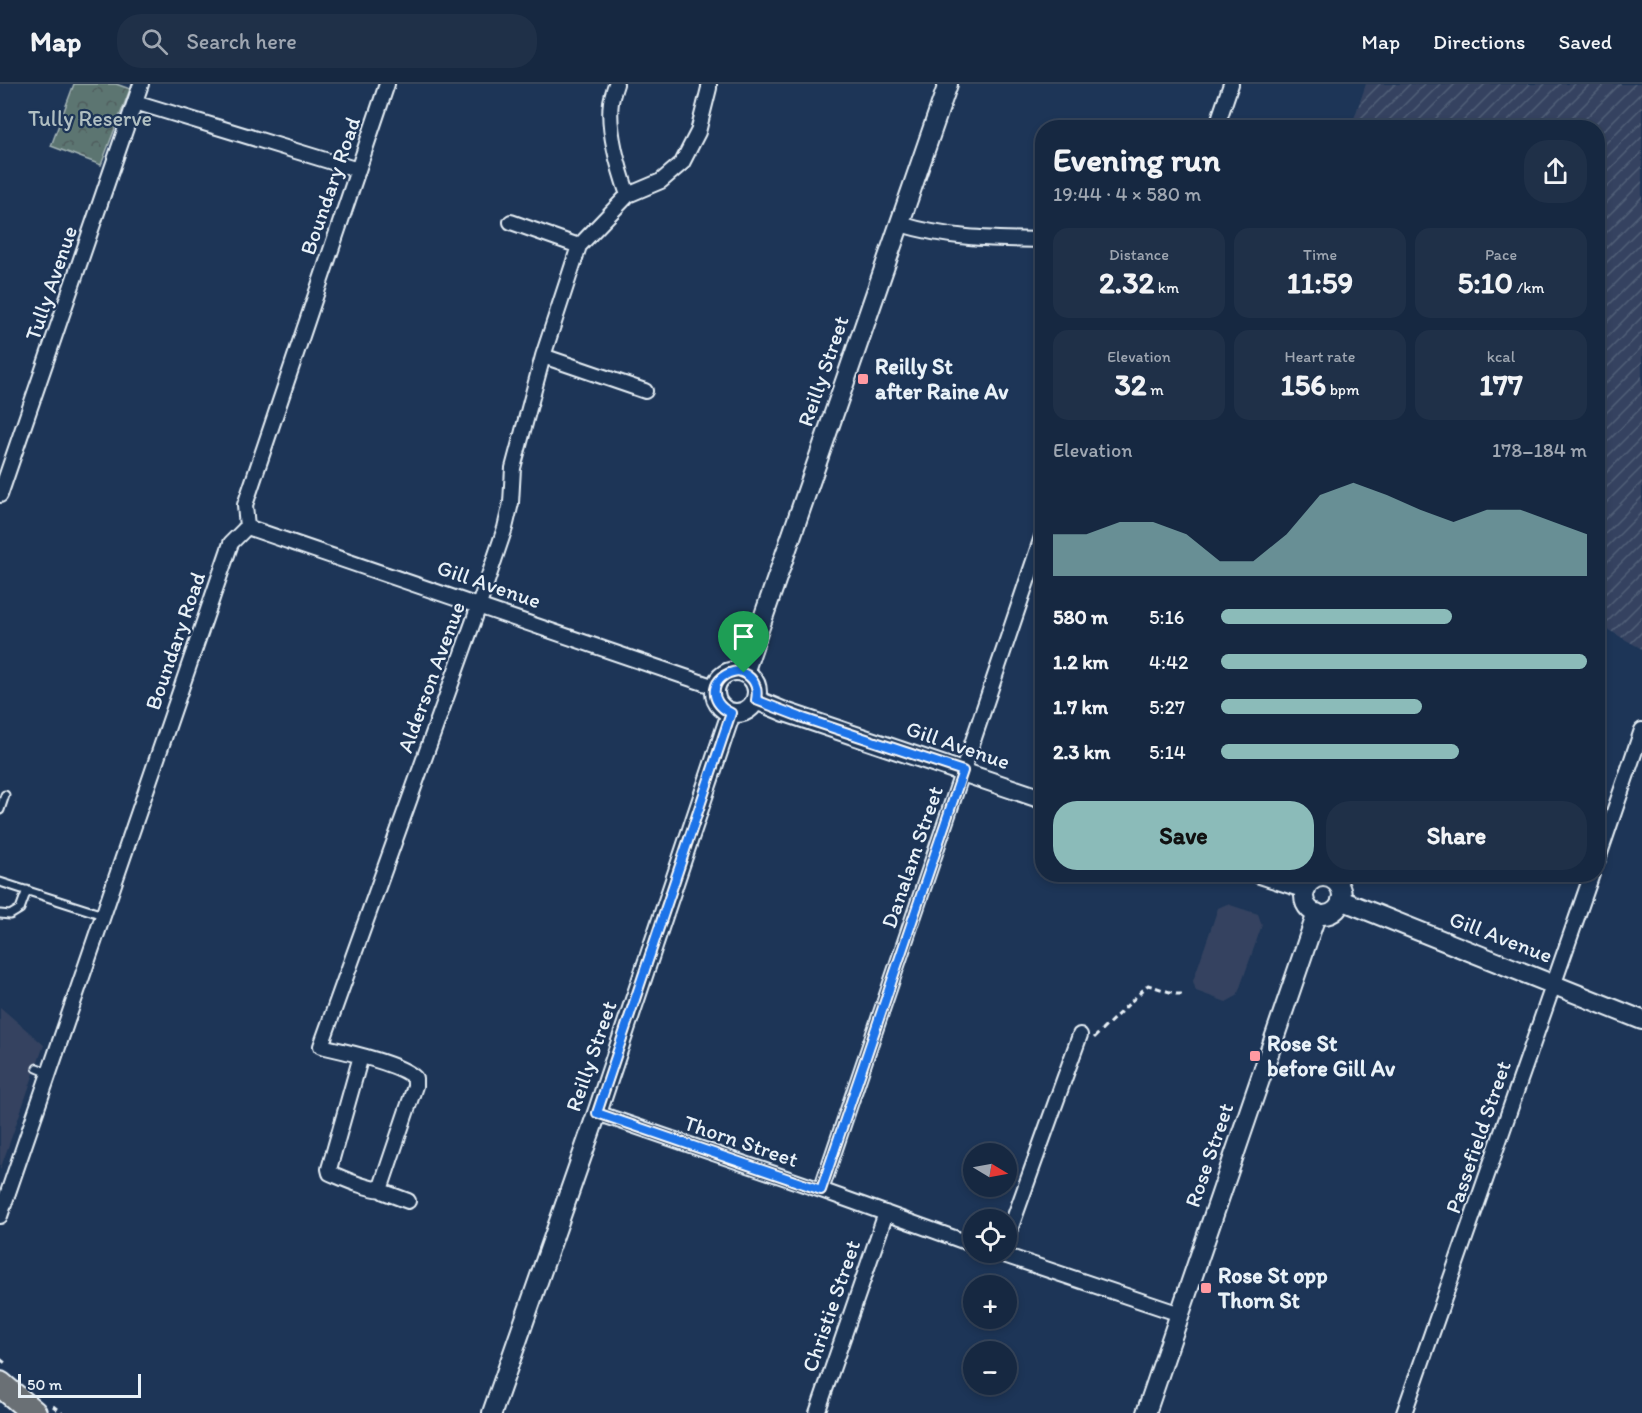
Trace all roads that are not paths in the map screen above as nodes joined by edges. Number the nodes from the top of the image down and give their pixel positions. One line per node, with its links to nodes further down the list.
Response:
1 (141, 84): 7 (street, Tully Avenue)
2 (387, 84): 9 (street, Boundary Road)
3 (616, 84): 10 (street)
4 (709, 84): 10 (street, Alderson Avenue)
5 (948, 84): 12 (main road, Reilly Street)
6 (1231, 84): 8 (street)
7 (135, 102): 9 (street); 17 (street, Tully Avenue)
8 (1219, 120)
9 (358, 170): 18 (street, Boundary Road)
10 (628, 195): 14 (street, Alderson Avenue)
11 (511, 222): 14 (street)
12 (900, 224): 13 (street); 21 (main road, Reilly Street)
13 (1035, 240)
14 (579, 246): 15 (street, Alderson Avenue)
15 (543, 356): 16 (street); 20 (street, Alderson Avenue)
16 (645, 391)
17 (0, 495)
18 (247, 527): 20 (street, Gill Avenue); 41 (street, Boundary Road)
19 (1035, 558): 26 (street, Danalam Street)
20 (479, 606): 22 (street, Gill Avenue); 45 (street, Alderson Avenue)
21 (744, 673): 22 (main road); 23 (main road)
22 (715, 687): 24 (main road)
23 (756, 700): 24 (main road); 26 (main road, Gill Avenue)
24 (731, 713): 46 (main road, Reilly Street)
25 (1642, 730): 30 (street)
26 (963, 771): 28 (main road, Gill Avenue); 48 (street, Danalam Street)
27 (5, 795): 29 (lane)
28 (1035, 797)
29 (0, 810)
30 (1605, 839)
31 (0, 882): 37 (lane)
32 (1285, 882): 36 (main road)
33 (1311, 882): 36 (main road)
34 (1336, 882): 38 (main road)
35 (1589, 882): 42 (street, Passefield Street)
36 (1306, 889): 39 (main road)
37 (27, 890): 40 (lane); 41 (lane)
38 (1341, 900): 39 (main road); 42 (main road, Gill Avenue)
39 (1317, 913): 55 (main road, Rose Street)
40 (0, 914)
41 (103, 915): 52 (street, Boundary Road)
42 (1554, 984): 43 (main road, Gill Avenue); 61 (street, Passefield Street)
43 (1642, 1020)
44 (1080, 1035): 50 (street)
45 (361, 1056): 47 (street); 47 (street)
46 (597, 1113): 48 (street, Thorn Street); 58 (main road, Reilly Street)
47 (382, 1190): 49 (street)
48 (821, 1190): 51 (street, Thorn Street)
49 (408, 1201)
50 (1017, 1211)
51 (886, 1213): 53 (street, Thorn Street); 59 (street, Christie Street)
52 (0, 1216)
53 (963, 1241)
54 (1017, 1259): 55 (street)
55 (1180, 1314): 60 (main road, Rose Street)
56 (0, 1384): 57 (highway)
57 (34, 1413)
58 (492, 1413)
59 (817, 1413)
60 (1146, 1413)
61 (1404, 1413)

